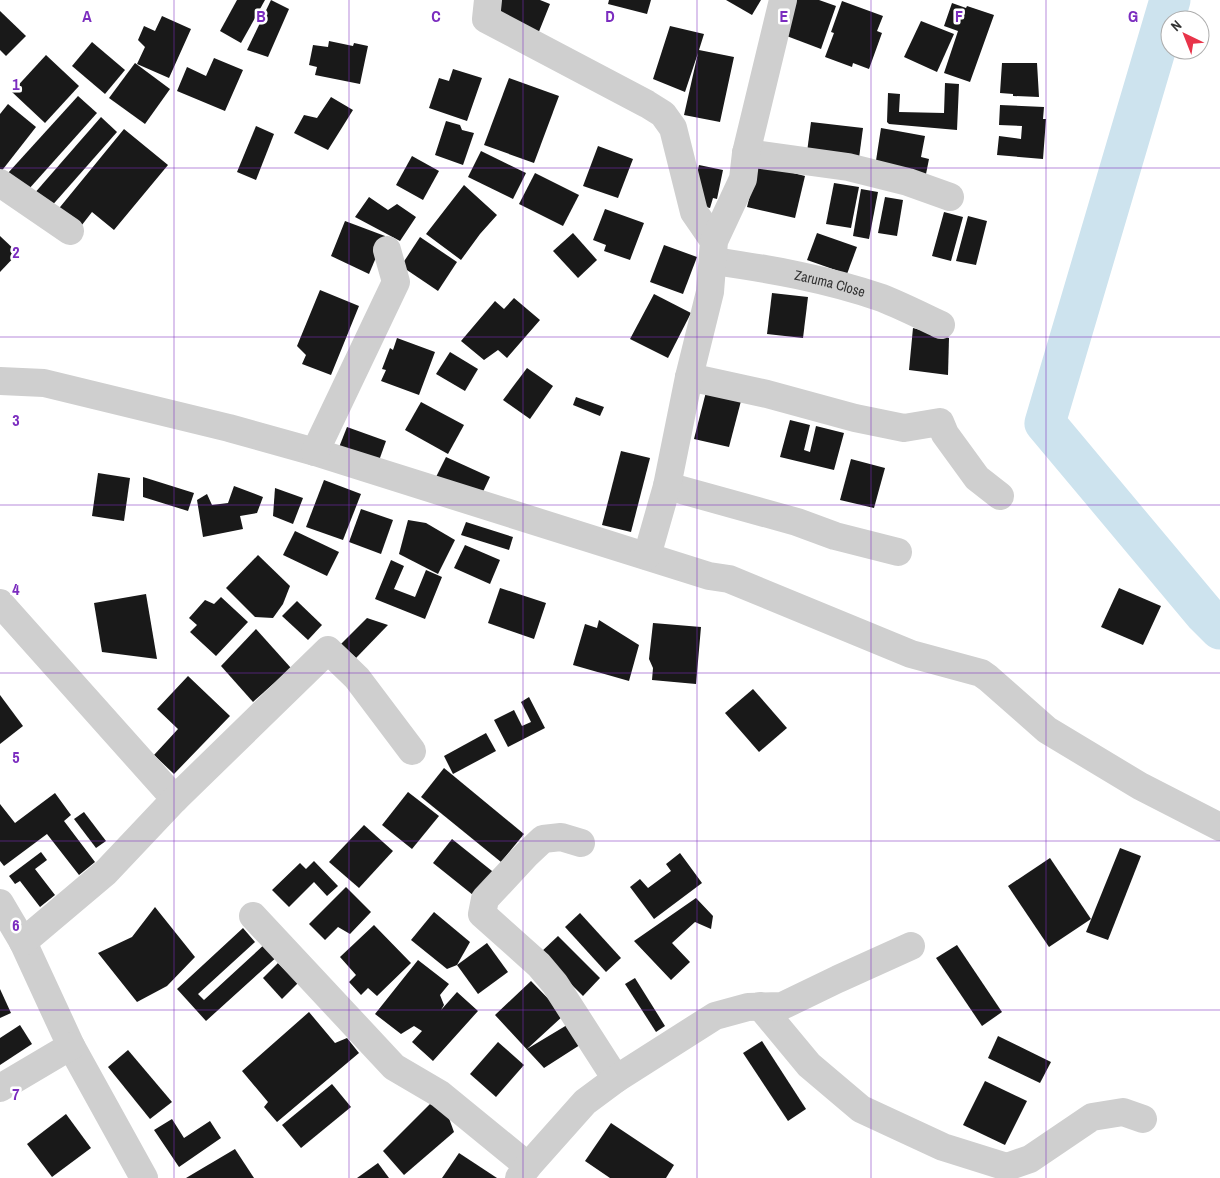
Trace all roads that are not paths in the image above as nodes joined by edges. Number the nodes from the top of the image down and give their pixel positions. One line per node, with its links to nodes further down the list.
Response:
1 (488, 0): 8 (street)
2 (783, 0): 3 (street)
3 (746, 153): 5 (street); 8 (street)
4 (0, 182): 6 (street)
5 (950, 198)
6 (70, 232)
7 (387, 250): 12 (street)
8 (713, 251): 9 (street, Zaruma Close); 10 (street)
9 (941, 325)
10 (689, 377): 13 (street); 14 (street)
11 (0, 381): 12 (street)
12 (315, 452): 16 (street)
13 (667, 486): 15 (street); 16 (street)
14 (1000, 496)
15 (898, 552)
16 (647, 556): 20 (street)
17 (0, 602): 19 (street)
18 (412, 751): 19 (street)
19 (176, 798): 24 (street)
20 (1220, 827)
21 (581, 843): 28 (street)
22 (0, 903): 24 (street)
23 (253, 916): 31 (street)
24 (23, 942): 27 (street)
25 (911, 946): 26 (street)
26 (760, 1006): 28 (street); 30 (street)
27 (71, 1046): 29 (street); 32 (street)
28 (616, 1079): 31 (street)
29 (0, 1088)
30 (1143, 1119)
31 (524, 1172)
32 (144, 1178)

